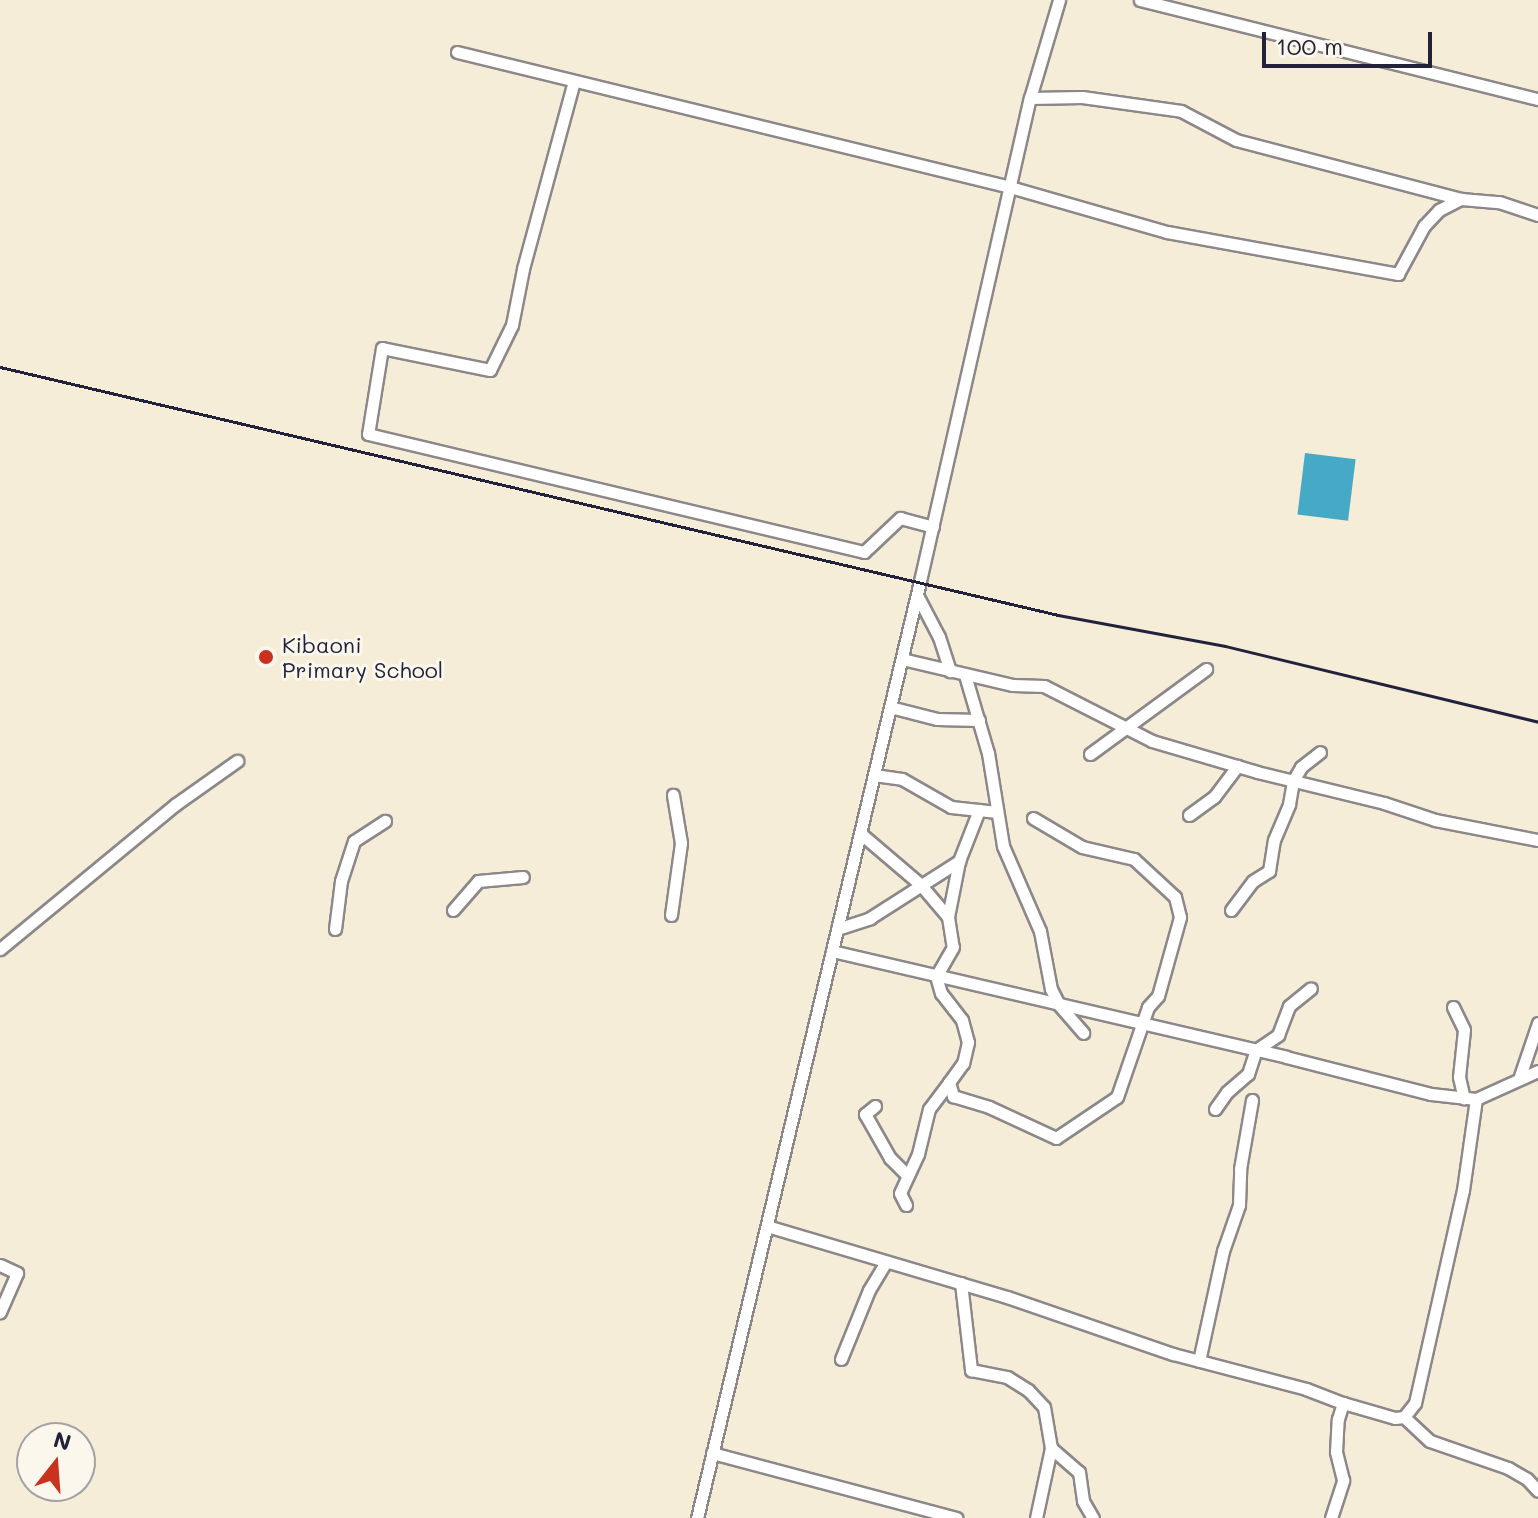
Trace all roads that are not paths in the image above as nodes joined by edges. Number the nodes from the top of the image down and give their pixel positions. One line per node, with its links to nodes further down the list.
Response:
1 (1057, 0): 5 (street)
2 (1140, 0): 6 (street)
3 (457, 52): 4 (street)
4 (574, 81): 7 (street); 10 (street)
5 (1030, 98): 7 (street); 8 (street)
6 (1538, 99)
7 (1010, 187): 8 (street); 10 (street)
8 (1461, 199): 9 (street)
9 (1538, 215)
10 (933, 527): 11 (street)
11 (917, 595): 12 (street); 14 (street)
12 (902, 659): 14 (street); 16 (street)
13 (1206, 669): 18 (street)
14 (950, 671): 15 (street)
15 (965, 675): 17 (street); 18 (street)
16 (890, 707): 17 (street); 23 (street)
17 (979, 720): 27 (street)
18 (1129, 729): 20 (street); 22 (street)
19 (1320, 752): 24 (street)
20 (1090, 754)
21 (237, 761): 42 (street)
22 (1237, 766): 24 (street); 28 (street)
23 (874, 775): 26 (street); 31 (street)
24 (1293, 781): 32 (street); 37 (street)
25 (673, 795): 38 (street)
26 (979, 810): 27 (street); 33 (street)
27 (997, 812): 46 (street)
28 (1189, 815)
29 (1033, 818): 49 (street)
30 (385, 821): 40 (street)
31 (860, 833): 35 (street); 41 (street)
32 (1538, 840)
33 (959, 861): 35 (street); 39 (street)
34 (523, 877): 36 (street)
35 (920, 884): 39 (street); 41 (street)
36 (453, 910)
37 (1231, 910)
38 (671, 915)
39 (948, 917): 44 (street)
40 (335, 929)
41 (837, 929): 43 (street)
42 (0, 949)
43 (832, 951): 44 (street); 62 (street)
44 (936, 976): 46 (street); 55 (street)
45 (1311, 988): 51 (street)
46 (1059, 1005): 49 (street); 50 (street)
47 (1453, 1007): 56 (street)
48 (1538, 1023): 53 (street)
49 (1141, 1024): 51 (street); 55 (street)
50 (1083, 1033)
51 (1256, 1050): 56 (street); 59 (street)
52 (1538, 1071): 53 (street)
53 (1520, 1076): 54 (street); 56 (street)
54 (1538, 1079)
55 (949, 1082): 60 (street)
56 (1470, 1098): 70 (street)
57 (1252, 1100): 68 (street)
58 (875, 1106): 60 (street)
59 (1215, 1109)
60 (906, 1174): 61 (street)
61 (906, 1205)
62 (767, 1226): 63 (street); 72 (street)
63 (886, 1262): 65 (street); 67 (street)
64 (0, 1265): 66 (street)
65 (961, 1283): 68 (street); 71 (street)
66 (0, 1312)
67 (841, 1359)
68 (1199, 1361): 69 (street)
69 (1343, 1403): 70 (street); 78 (street)
70 (1404, 1417): 73 (street)
71 (1051, 1448): 76 (street); 77 (street)
72 (712, 1453): 74 (street); 75 (street)
73 (1538, 1491)
74 (697, 1518)
75 (957, 1518)
76 (1036, 1518)
77 (1093, 1518)
78 (1331, 1518)

